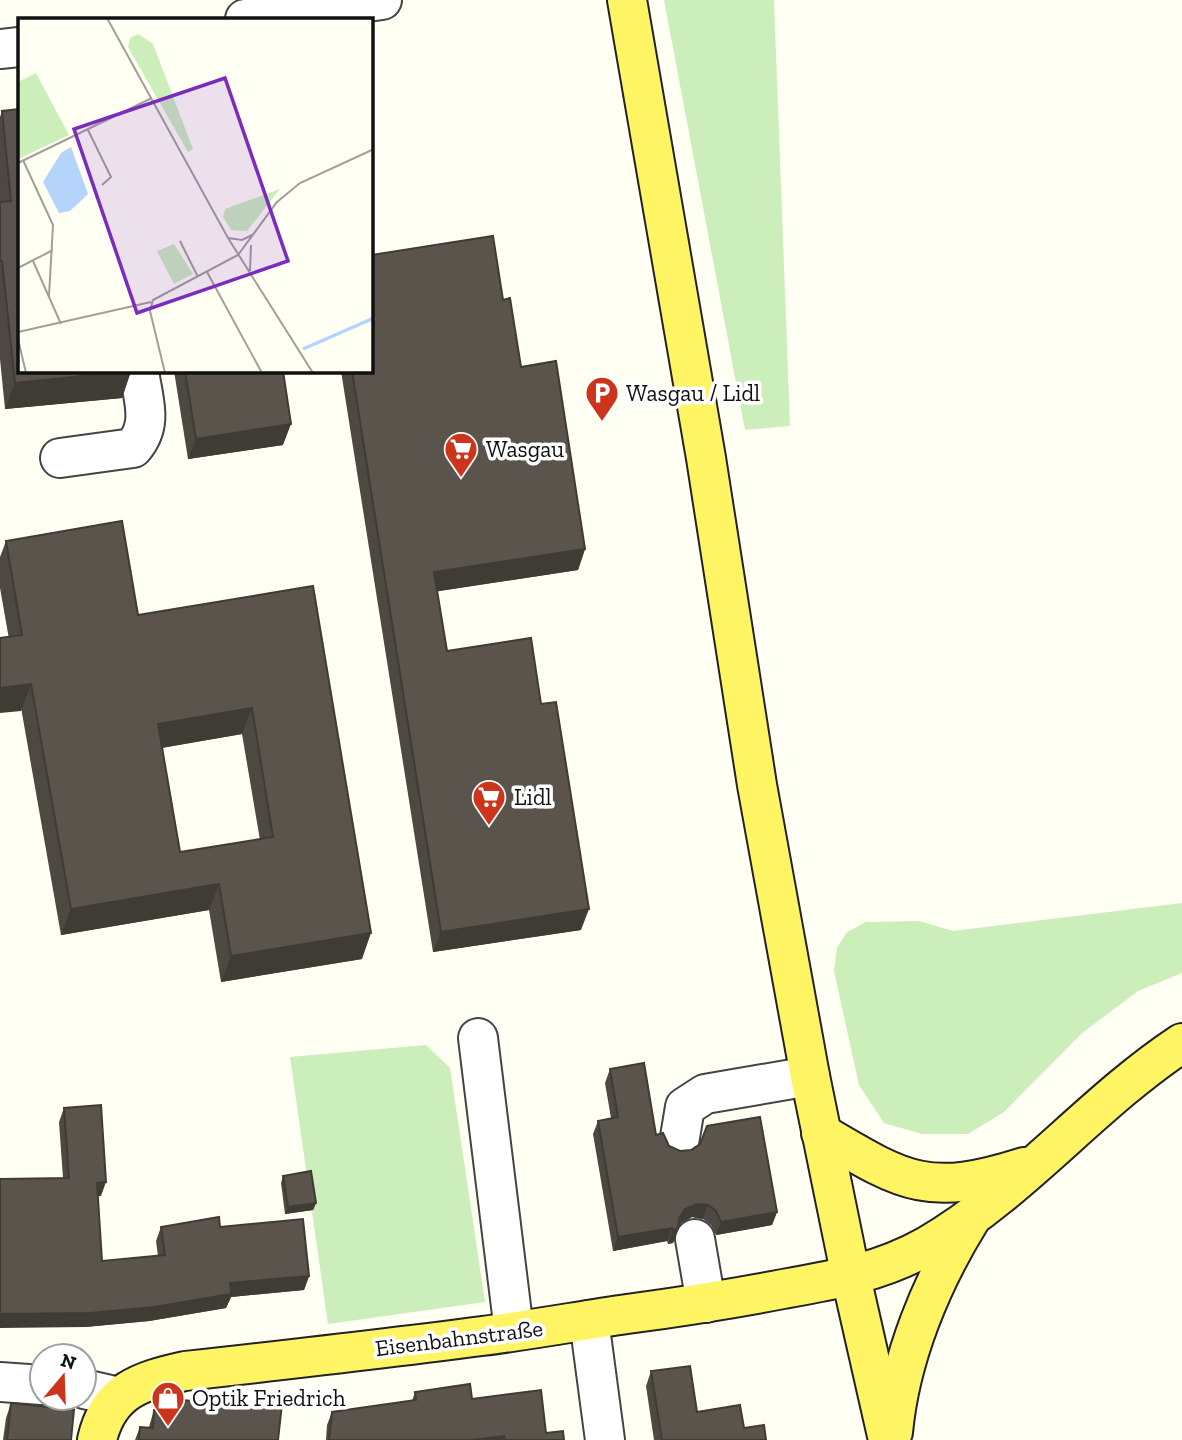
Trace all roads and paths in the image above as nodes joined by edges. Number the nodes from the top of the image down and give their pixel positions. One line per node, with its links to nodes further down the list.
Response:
1 (383, 0): 3 (street)
2 (627, 0): 11 (main road)
3 (315, 15): 4 (street)
4 (262, 18)
5 (18, 47): 6 (street)
6 (0, 49)
7 (139, 373): 8 (street)
8 (60, 458)
9 (478, 1038): 20 (street)
10 (1182, 1043): 14 (main road, Eisenbahnstraße)
11 (810, 1076): 12 (main road); 13 (street)
12 (821, 1133): 14 (main road); 17 (main road)
13 (679, 1143)
14 (1039, 1162): 15 (main road, Eisenbahnstraße)
15 (971, 1218): 17 (main road, Eisenbahnstraße); 26 (main road)
16 (695, 1239): 18 (street)
17 (850, 1277): 18 (main road, Eisenbahnstraße); 26 (main road)
18 (706, 1303): 19 (main road, Eisenbahnstraße)
19 (589, 1320): 20 (main road, Eisenbahnstraße); 25 (street)
20 (514, 1331): 23 (main road, Eisenbahnstraße)
21 (0, 1382): 22 (street)
22 (28, 1384)
23 (102, 1393): 24 (main road, Eisenbahnstraße)
24 (97, 1440)
25 (606, 1440)
26 (891, 1440)

